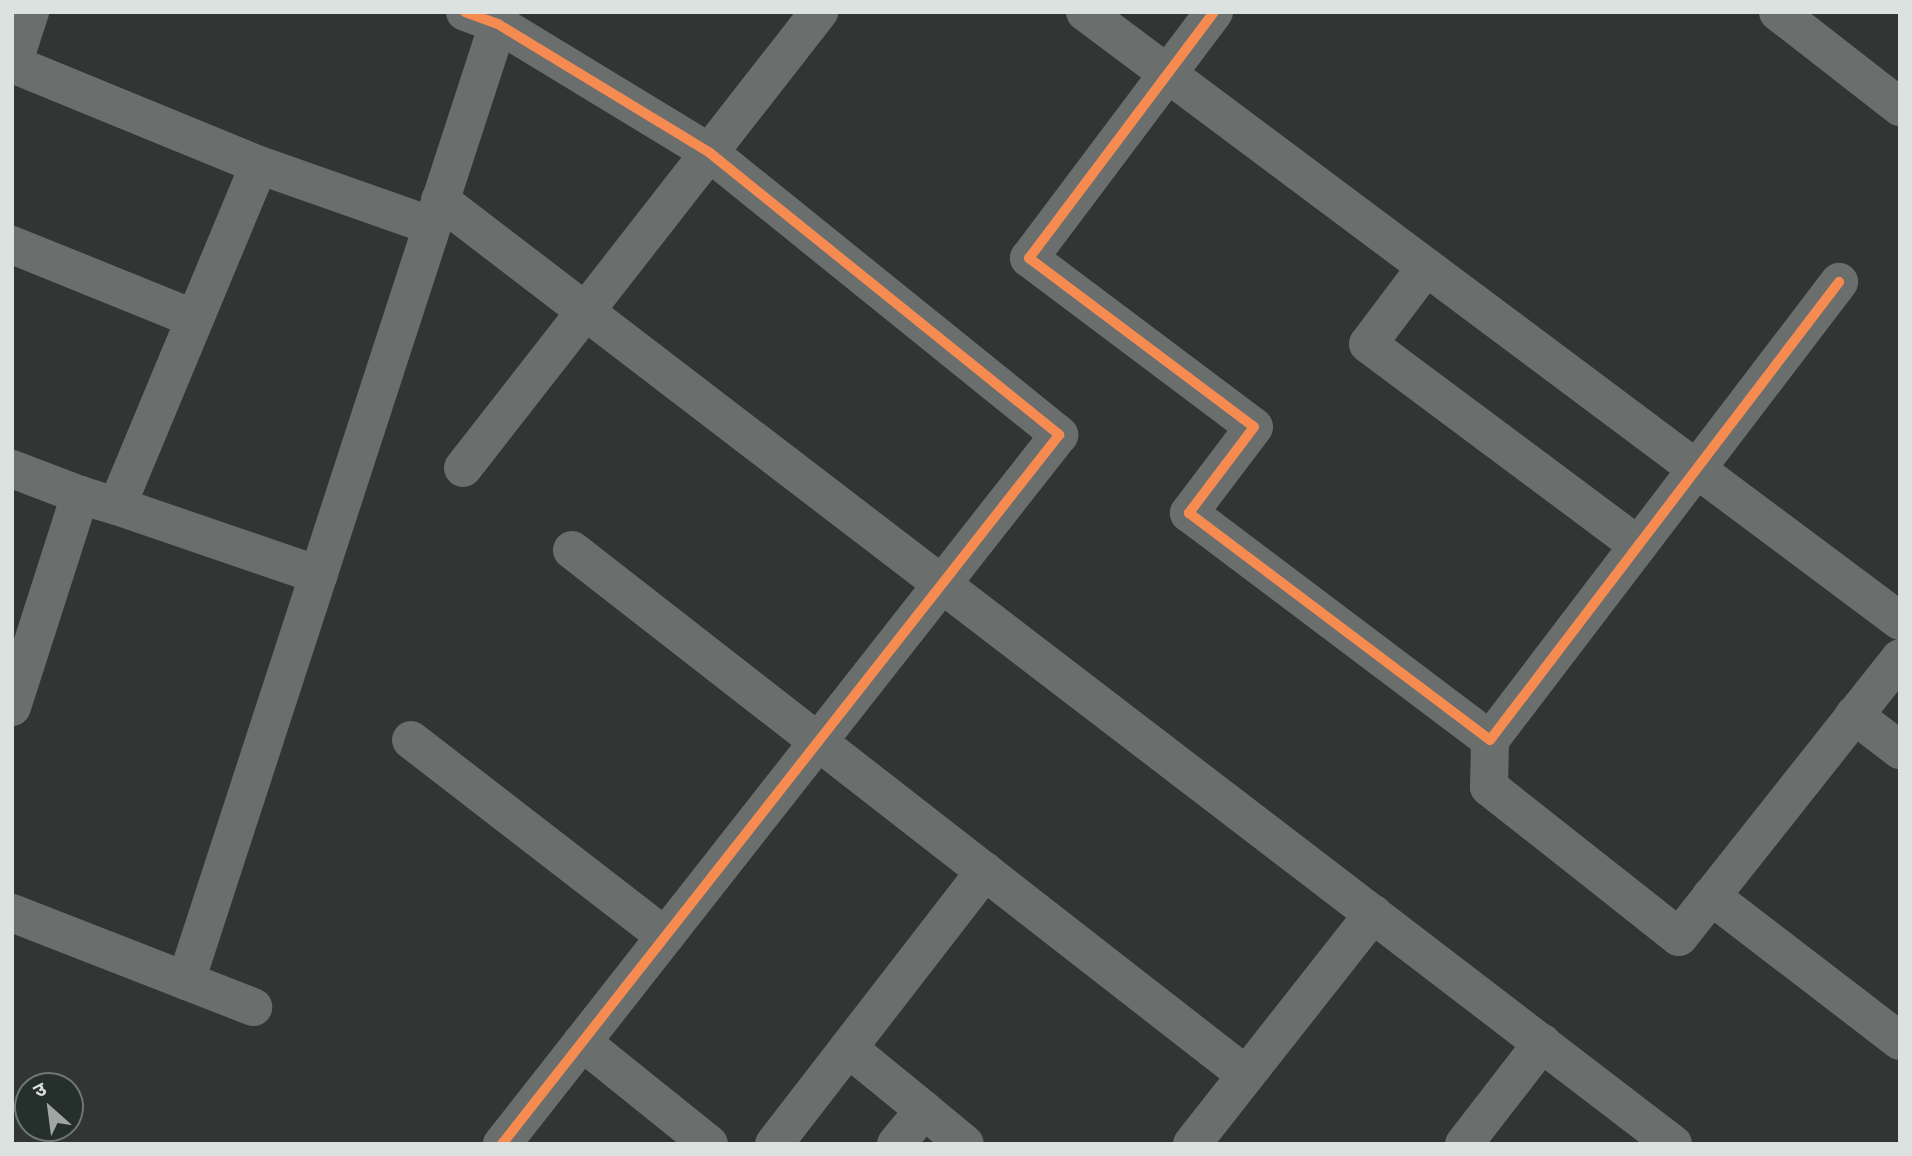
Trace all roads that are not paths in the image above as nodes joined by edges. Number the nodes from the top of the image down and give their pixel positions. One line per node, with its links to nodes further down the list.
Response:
1 (30, 12): 7 (street)
2 (819, 12): 10 (street)
3 (1085, 12): 8 (street)
4 (1214, 12): 8 (street)
5 (1778, 12): 9 (street)
6 (481, 18): 10 (street); 12 (street)
7 (13, 65): 11 (street)
8 (1167, 74): 14 (street); 32 (street)
9 (1900, 107)
10 (710, 153): 16 (street); 26 (street)
11 (259, 164): 12 (street); 17 (street)
12 (436, 213): 16 (street); 25 (street)
13 (12, 245): 17 (street)
14 (1426, 267): 20 (street); 23 (street)
15 (1839, 282): 20 (street)
16 (586, 312): 18 (street); 26 (street)
17 (195, 319): 22 (street)
18 (463, 468)
19 (12, 469): 21 (street)
20 (1696, 469): 23 (street); 27 (street)
21 (80, 495): 22 (street); 29 (street)
22 (117, 506): 25 (street)
23 (1638, 545): 32 (street)
24 (572, 550): 33 (street)
25 (318, 575): 40 (street)
26 (942, 584): 33 (street); 38 (street)
27 (1900, 621)
28 (1900, 658): 30 (street)
29 (12, 706)
30 (1854, 715): 34 (street); 36 (street)
31 (411, 740): 39 (street)
32 (1490, 740): 36 (street)
33 (818, 741): 35 (street); 39 (street)
34 (1900, 750)
35 (985, 872): 45 (street); 46 (street)
36 (1711, 896): 42 (street)
37 (12, 913): 40 (street)
38 (1373, 914): 44 (street); 46 (street)
39 (665, 936): 43 (street)
40 (186, 981): 41 (street)
41 (253, 1007)
42 (1900, 1041)
43 (582, 1042): 48 (street); 49 (street)
44 (1542, 1043): 54 (street); 55 (street)
45 (848, 1048): 47 (street); 50 (street)
46 (1246, 1075): 53 (street)
47 (924, 1110): 51 (street); 52 (street)
48 (502, 1144)
49 (709, 1144)
50 (774, 1144)
51 (896, 1144)
52 (965, 1144)
53 (1192, 1144)
54 (1464, 1144)
55 (1673, 1144)

